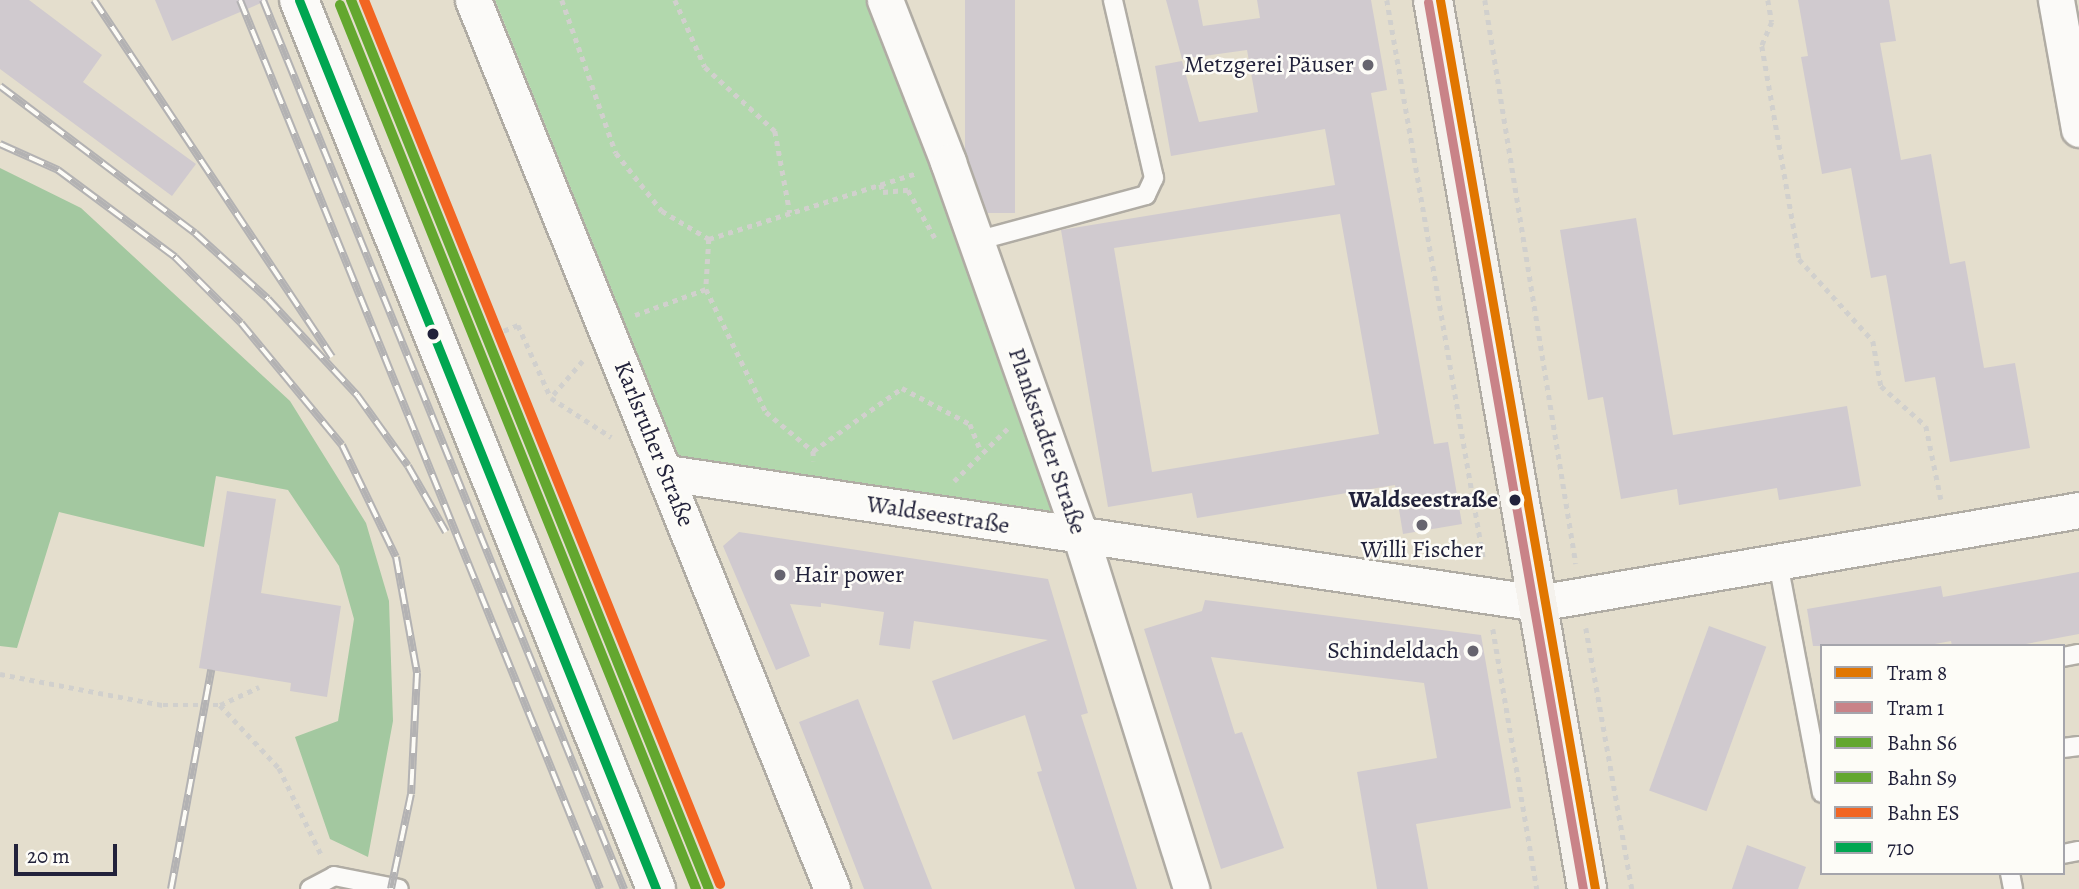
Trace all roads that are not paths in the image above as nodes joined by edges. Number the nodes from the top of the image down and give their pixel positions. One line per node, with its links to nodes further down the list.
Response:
1 (299, 0): 17 (street)
2 (473, 0): 9 (street, Karlsruher Straße)
3 (885, 0): 8 (street, Plankstadter Straße)
4 (1113, 0): 8 (lane)
5 (1433, 0): 13 (main road)
6 (2056, 0): 7 (street)
7 (2079, 129)
8 (976, 241): 11 (street, Plankstadter Straße)
9 (667, 473): 11 (street, Waldseestraße); 18 (street, Karlsruher Straße)
10 (2079, 510): 12 (street, Waldseestraße)
11 (1081, 537): 13 (street, Waldseestraße); 19 (street, Plankstadter Straße)
12 (1777, 563): 13 (street, Waldseestraße); 14 (lane)
13 (1538, 603): 20 (main road)
14 (1820, 783)
15 (310, 889): 16 (lane)
16 (399, 889)
17 (656, 889)
18 (832, 889)
19 (1191, 889)
20 (1587, 889)

